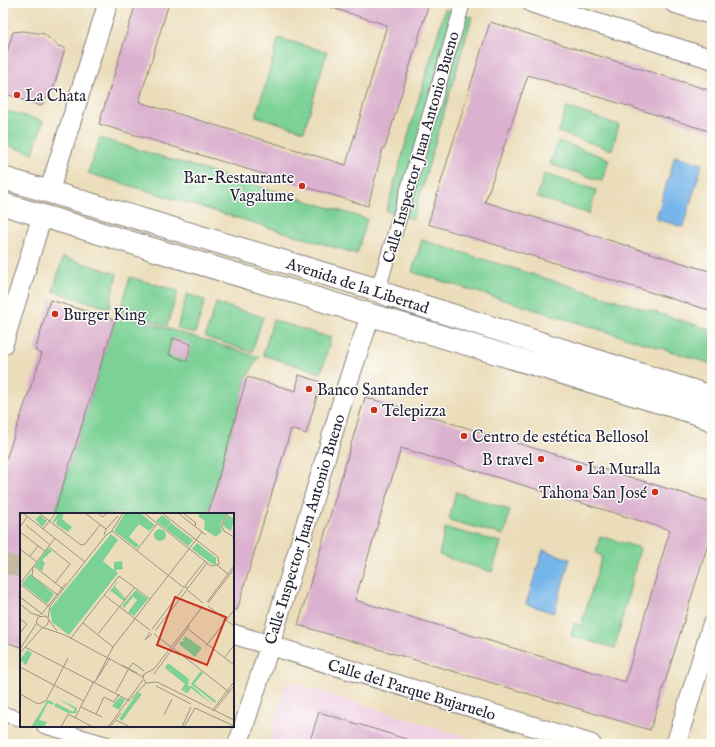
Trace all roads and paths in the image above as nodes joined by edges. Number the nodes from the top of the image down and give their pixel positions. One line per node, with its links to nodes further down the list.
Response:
1 (108, 3): 8 (street)
2 (463, 3): 11 (street, Calle Inspector Juan Antonio Bueno)
3 (532, 3): 6 (street)
4 (674, 3): 5 (street)
5 (712, 14)
6 (712, 59)
7 (3, 178): 8 (street, Avenida de la Libertad)
8 (50, 192): 11 (street, Avenida de la Libertad)
9 (3, 204): 10 (street, Avenida de la Libertad)
10 (42, 216): 12 (street, Avenida de la Libertad); 13 (street)
11 (378, 290): 14 (street, Avenida de la Libertad)
12 (371, 314): 15 (street, Avenida de la Libertad); 18 (street, Calle Inspector Juan Antonio Bueno)
13 (3, 345)
14 (712, 397)
15 (712, 420)
16 (712, 625): 25 (street)
17 (234, 634): 18 (street, Calle del Parque Bujaruelo)
18 (270, 645): 23 (street, Calle Inspector Juan Antonio Bueno); 24 (street, Calle del Parque Bujaruelo)
19 (3, 714): 20 (street)
20 (20, 719)
21 (48, 727): 22 (street)
22 (107, 744)
23 (238, 744)
24 (591, 744)
25 (676, 744)

